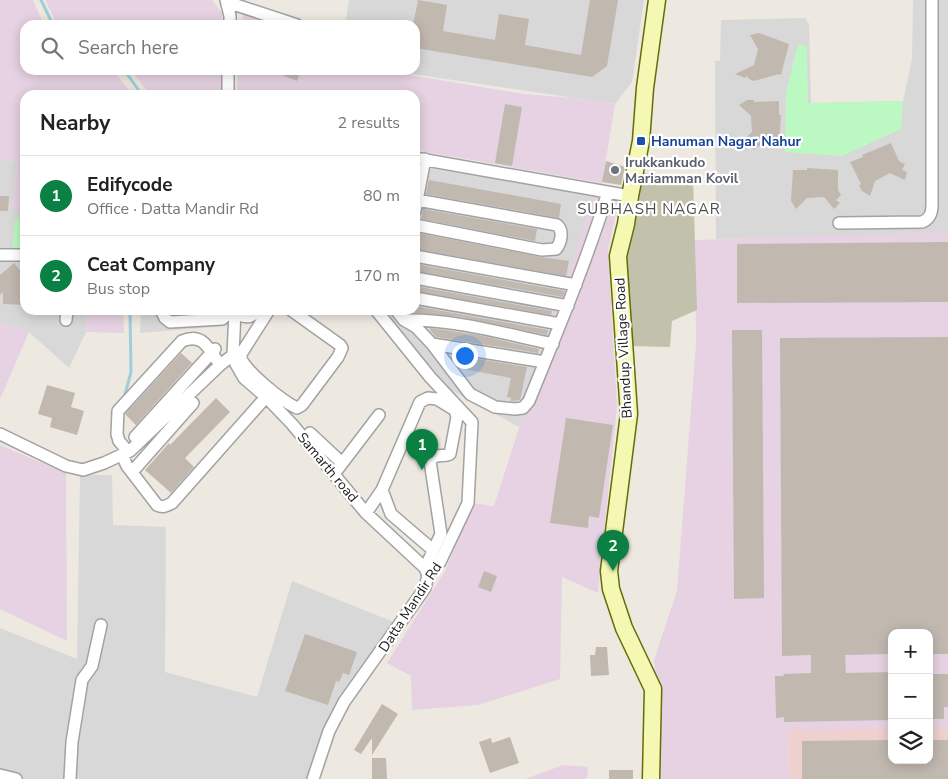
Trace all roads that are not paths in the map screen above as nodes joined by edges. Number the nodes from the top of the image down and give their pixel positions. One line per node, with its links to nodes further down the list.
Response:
1 (657, 0): 10 (street, Bhandup Village Road)
2 (932, 0): 12 (street)
3 (226, 1): 4 (street); 5 (street)
4 (230, 20)
5 (282, 20)
6 (228, 75): 7 (street)
7 (228, 90)
8 (420, 158): 9 (street)
9 (608, 192): 10 (street); 18 (street)
10 (630, 196): 56 (street, Bhandup Village Road)
11 (420, 207): 13 (street)
12 (840, 223)
13 (420, 226)
14 (20, 254): 15 (street)
15 (0, 255)
16 (420, 257): 18 (street)
17 (420, 279): 20 (street)
18 (576, 285): 20 (street)
19 (420, 299): 29 (street)
20 (568, 306): 29 (street)
21 (164, 315): 22 (street)
22 (228, 315)
23 (232, 315): 33 (street)
24 (266, 315): 36 (street)
25 (298, 315): 36 (street)
26 (380, 315): 50 (street, Datta Mandir Rd)
27 (400, 315): 28 (street)
28 (404, 320): 30 (street); 31 (street)
29 (560, 324): 31 (street)
30 (432, 344): 34 (street); 34 (street)
31 (552, 344): 34 (street)
32 (214, 351): 35 (street); 37 (street); 42 (street)
33 (233, 355): 35 (street); 36 (street, Samarth road)
34 (545, 362)
35 (220, 365): 37 (street)
36 (262, 389): 39 (street, Samarth road); 45 (street)
37 (186, 397): 43 (street); 45 (street)
38 (379, 415): 44 (street)
39 (305, 431): 44 (street); 46 (street, Samarth road)
40 (0, 434): 43 (street)
41 (105, 434): 42 (street)
42 (117, 434): 43 (street)
43 (121, 453): 45 (street)
44 (342, 463): 46 (street)
45 (132, 472)
46 (334, 474): 48 (street, Samarth road)
47 (382, 490): 48 (street); 49 (street); 49 (street)
48 (366, 513): 50 (street, Samarth road)
49 (433, 550): 50 (street)
50 (426, 572): 55 (street, Datta Mandir Rd)
51 (101, 625): 54 (street)
52 (0, 775): 53 (street)
53 (16, 779)
54 (70, 779)
55 (313, 779)
56 (651, 779)

